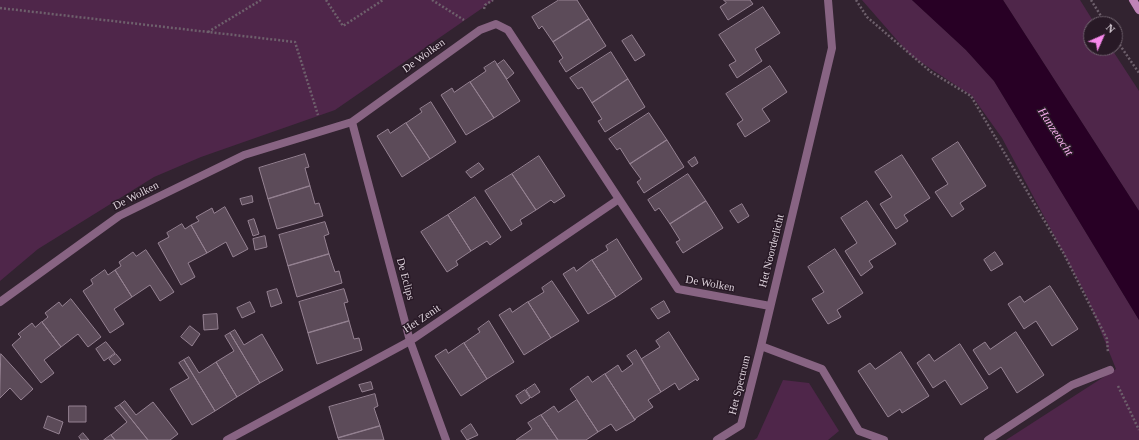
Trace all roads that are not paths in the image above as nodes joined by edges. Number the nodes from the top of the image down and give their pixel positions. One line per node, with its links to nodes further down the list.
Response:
1 (828, 0): 7 (street, Het Noorderlicht)
2 (1133, 0): 3 (main road)
3 (1139, 10)
4 (352, 122): 5 (street, De Wolken); 6 (street, De Wolken); 8 (street, De Eclips)
5 (619, 198): 7 (street, De Wolken); 8 (street, Het Zenit)
6 (0, 302)
7 (770, 306): 9 (street, Het Noorderlicht)
8 (410, 341): 11 (street, Het Zenit); 12 (street, De Eclips)
9 (760, 346): 13 (street, Het Spectrum); 14 (street)
10 (1110, 370): 15 (street)
11 (227, 440)
12 (446, 440)
13 (717, 440)
14 (884, 440)
15 (988, 440)

